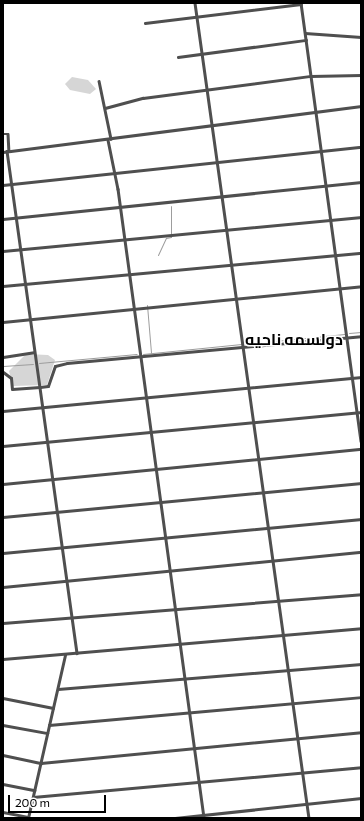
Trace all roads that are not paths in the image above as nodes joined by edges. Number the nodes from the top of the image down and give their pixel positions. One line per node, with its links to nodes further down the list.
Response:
1 (195, 3): 3 (street)
2 (301, 4): 3 (street); 5 (street)
3 (197, 17): 4 (street); 8 (street)
4 (145, 23)
5 (305, 33): 6 (street); 7 (street)
6 (361, 37)
7 (306, 40): 8 (street); 11 (street)
8 (202, 54): 9 (street); 13 (street)
9 (178, 57)
10 (361, 75): 11 (street)
11 (311, 76): 13 (street); 16 (street)
12 (99, 81): 15 (street)
13 (207, 90): 15 (street); 17 (street)
14 (361, 106): 16 (street)
15 (105, 108): 19 (street)
16 (318, 112): 17 (street); 21 (street)
17 (211, 126): 19 (street); 24 (street)
18 (3, 134): 22 (street)
19 (110, 140): 22 (street); 25 (street)
20 (361, 147): 21 (street)
21 (322, 150): 24 (street); 29 (street)
22 (8, 151): 23 (street); 27 (street)
23 (3, 152)
24 (217, 162): 25 (street); 30 (street)
25 (114, 175): 27 (street); 31 (street)
26 (361, 182): 29 (street)
27 (12, 184): 28 (street); 32 (street)
28 (3, 185)
29 (326, 185): 30 (street); 35 (street)
30 (222, 196): 31 (street); 36 (street)
31 (120, 208): 32 (street); 37 (street)
32 (17, 217): 34 (street); 38 (street)
33 (361, 217): 35 (street)
34 (3, 219)
35 (331, 220): 36 (street); 41 (street)
36 (228, 229): 37 (street); 42 (street)
37 (125, 239): 38 (street); 43 (street)
38 (21, 249): 39 (street); 44 (street)
39 (3, 251)
40 (361, 253): 41 (street)
41 (336, 255): 42 (street); 47 (street)
42 (232, 264): 43 (street); 48 (street)
43 (129, 274): 44 (street); 49 (street)
44 (26, 284): 45 (street); 50 (street)
45 (3, 286)
46 (361, 286): 47 (street)
47 (341, 288): 48 (street); 53 (street)
48 (237, 299): 49 (street); 54 (street)
49 (134, 309): 50 (street); 56 (street)
50 (30, 319): 51 (street); 55 (street)
51 (3, 322)
52 (361, 336): 53 (street)
53 (347, 337): 54 (street); 60 (street)
54 (244, 347): 56 (street); 62 (street)
55 (34, 352): 57 (street); 61 (street)
56 (140, 356): 61 (street); 63 (street)
57 (3, 357)
58 (3, 372): 61 (street)
59 (361, 377): 60 (street)
60 (352, 378): 62 (street); 66 (street)
61 (40, 387): 64 (street)
62 (250, 387): 63 (street); 68 (street)
63 (146, 397): 64 (street); 69 (street)
64 (43, 407): 65 (street); 71 (street)
65 (3, 411)
66 (357, 412): 67 (street); 68 (street); 70 (street)
67 (361, 412)
68 (254, 422): 69 (street); 74 (street)
69 (151, 432): 71 (street); 75 (street)
70 (361, 441)
71 (48, 442): 72 (street); 76 (street)
72 (3, 446)
73 (361, 449): 74 (street)
74 (259, 459): 75 (street); 79 (street)
75 (155, 469): 76 (street); 80 (street)
76 (52, 479): 77 (street); 81 (street)
77 (3, 484)
78 (361, 484): 79 (street)
79 (264, 493): 80 (street); 84 (street)
80 (160, 502): 81 (street); 85 (street)
81 (57, 512): 82 (street); 86 (street)
82 (3, 517)
83 (361, 519): 84 (street)
84 (269, 528): 85 (street); 89 (street)
85 (165, 538): 86 (street); 90 (street)
86 (62, 547): 88 (street); 91 (street)
87 (361, 552): 89 (street)
88 (3, 553)
89 (273, 561): 90 (street); 94 (street)
90 (169, 571): 91 (street); 95 (street)
91 (67, 581): 92 (street); 96 (street)
92 (3, 588)
93 (361, 594): 94 (street)
94 (279, 601): 95 (street); 99 (street)
95 (174, 609): 96 (street); 100 (street)
96 (73, 618): 97 (street); 101 (street)
97 (3, 623)
98 (361, 628): 99 (street)
99 (284, 635): 100 (street); 105 (street)
100 (179, 644): 101 (street); 106 (street)
101 (77, 653): 102 (street)
102 (65, 655): 103 (street); 107 (street)
103 (3, 659)
104 (361, 664): 105 (street)
105 (289, 670): 106 (street); 110 (street)
106 (184, 679): 107 (street); 112 (street)
107 (58, 689): 111 (street)
108 (361, 697): 110 (street)
109 (3, 698): 111 (street)
110 (294, 704): 112 (street); 117 (street)
111 (53, 708): 114 (street)
112 (189, 713): 114 (street); 118 (street)
113 (3, 725): 116 (street)
114 (49, 726): 116 (street)
115 (361, 732): 117 (street)
116 (48, 734): 120 (street)
117 (298, 738): 118 (street); 122 (street)
118 (195, 748): 120 (street); 123 (street)
119 (3, 755): 120 (street)
120 (41, 763): 125 (street)
121 (361, 767): 122 (street)
122 (303, 772): 123 (street); 128 (street)
123 (199, 782): 126 (street); 130 (street)
124 (3, 784): 125 (street)
125 (34, 790): 126 (street)
126 (33, 797): 131 (street)
127 (361, 798): 128 (street)
128 (307, 804): 130 (street); 133 (street)
129 (3, 812): 131 (street)
130 (204, 816): 132 (street)
131 (28, 817)
132 (175, 818)
133 (309, 818)

